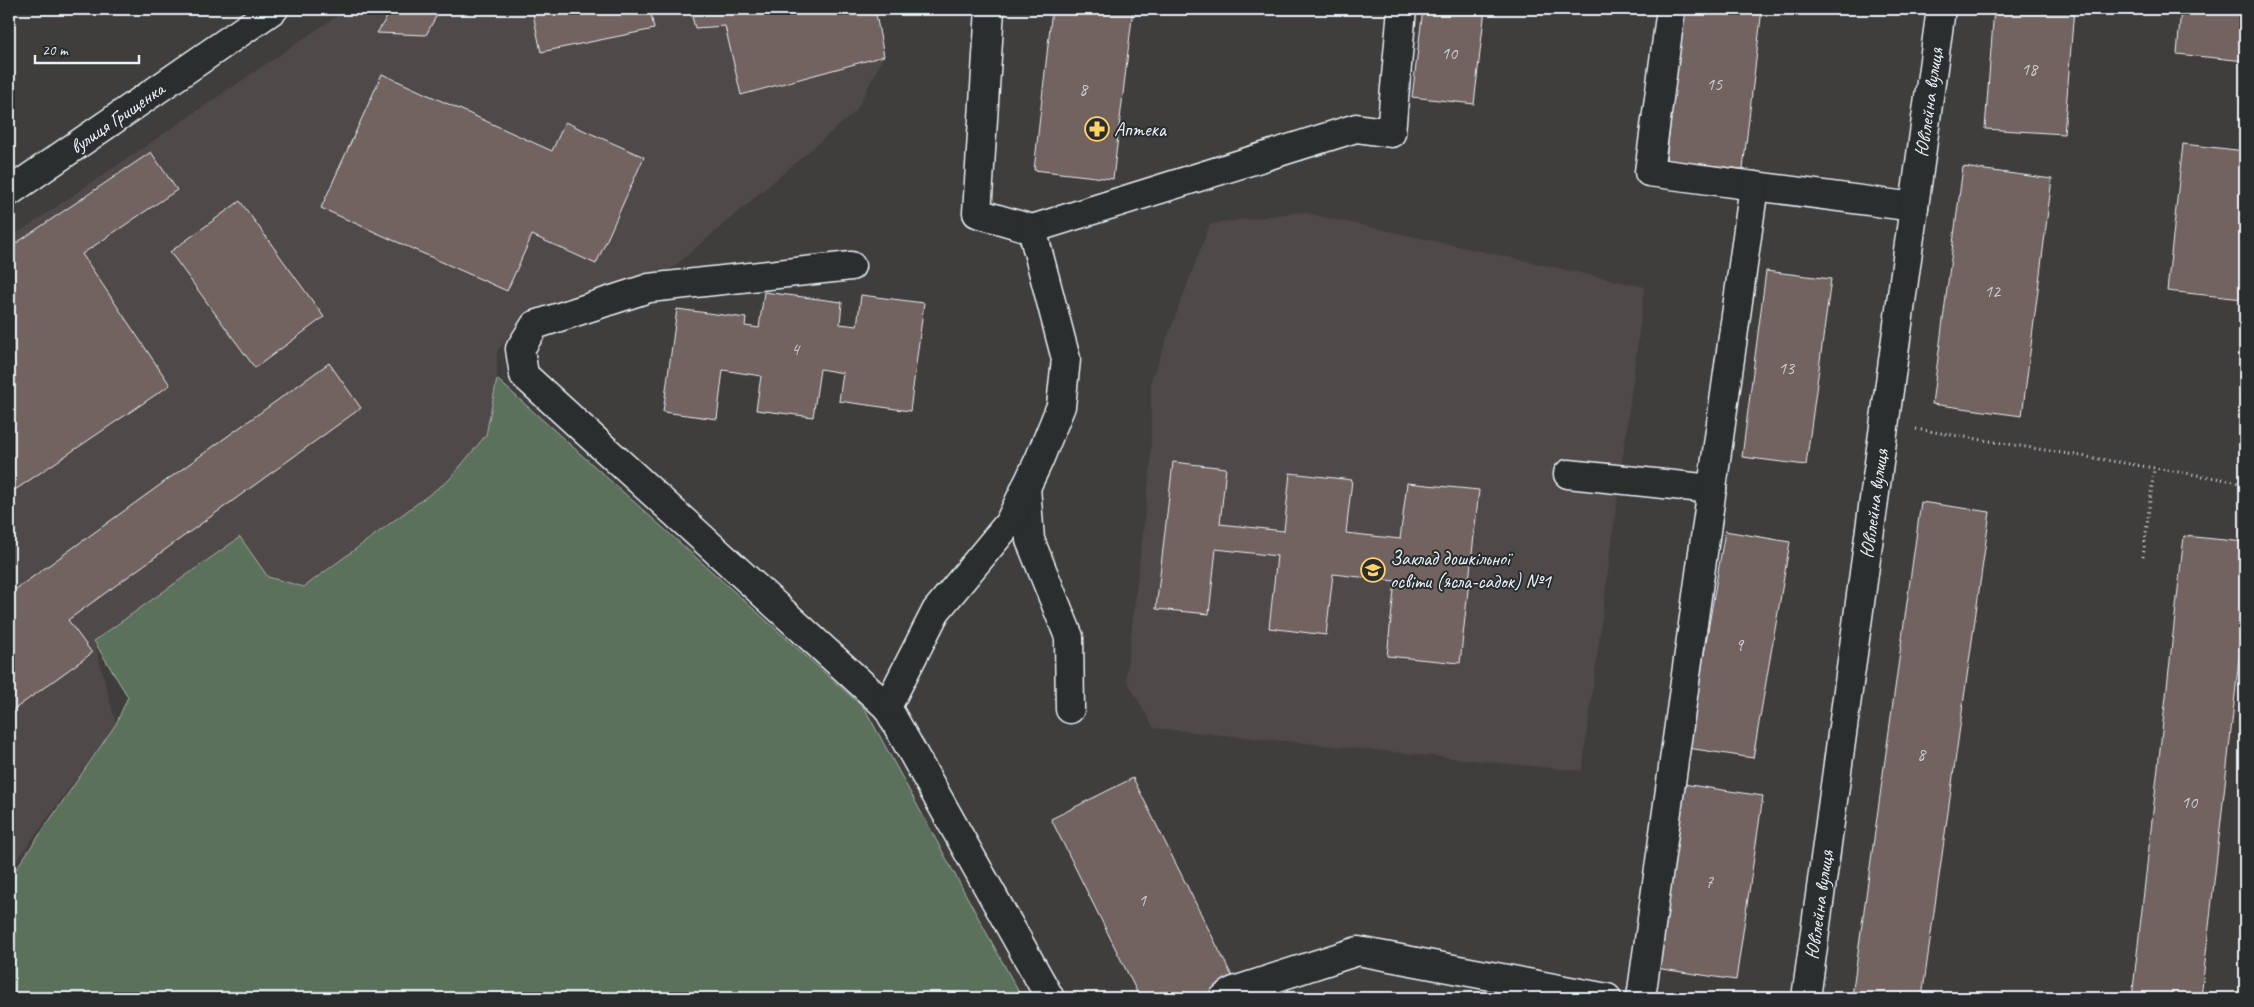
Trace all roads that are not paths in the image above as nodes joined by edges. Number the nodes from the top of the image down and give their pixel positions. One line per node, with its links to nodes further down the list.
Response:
1 (274, 9): 7 (street, вулиця Грищенка)
2 (990, 9): 9 (street)
3 (1402, 9): 9 (street)
4 (1671, 9): 6 (street)
5 (1941, 9): 8 (street, Ювілейна вулиця)
6 (1754, 186): 8 (street); 13 (street)
7 (9, 192)
8 (1914, 207): 21 (street, Ювілейна вулиця)
9 (1032, 229): 12 (street)
10 (851, 266): 14 (street)
11 (1568, 474): 13 (street)
12 (1026, 487): 14 (street); 15 (street)
13 (1712, 489): 20 (street)
14 (887, 707): 17 (street)
15 (1070, 709)
16 (1270, 989): 18 (street); 19 (street)
17 (1050, 998)
18 (1224, 998)
19 (1608, 998)
20 (1641, 998)
21 (1806, 998)

